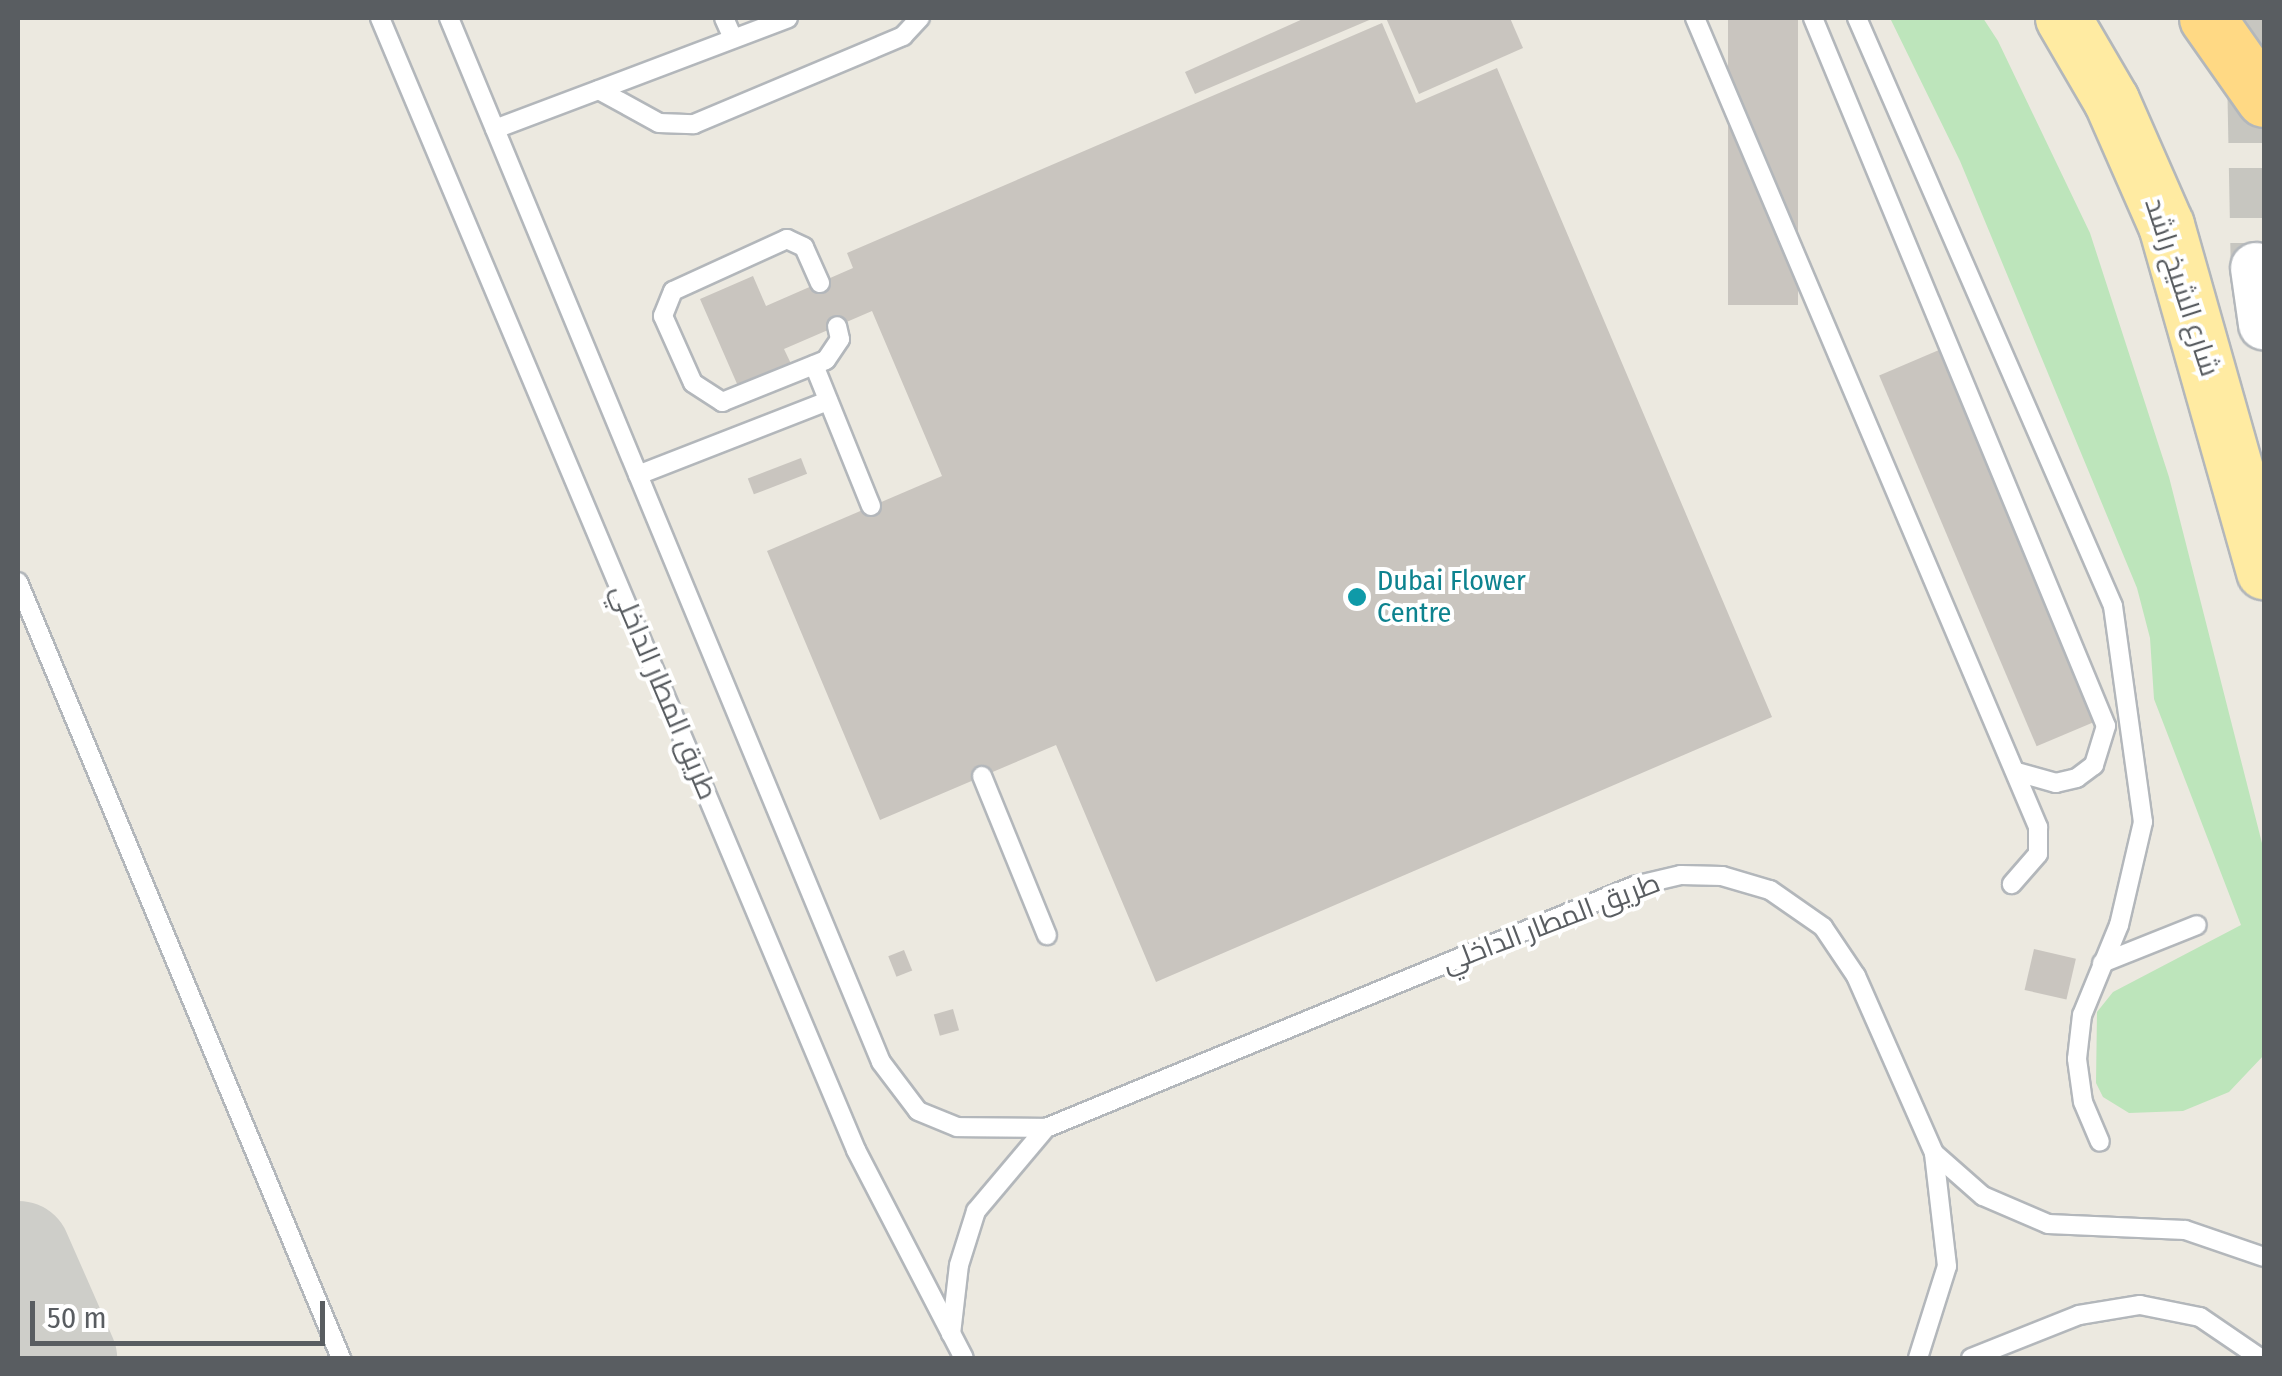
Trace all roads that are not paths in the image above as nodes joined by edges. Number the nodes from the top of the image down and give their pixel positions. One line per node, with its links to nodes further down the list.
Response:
1 (380, 18): 35 (lane, طريق المطار الداخلي)
2 (449, 18): 14 (lane)
3 (724, 18): 11 (lane)
4 (788, 18): 11 (lane)
5 (920, 18): 12 (lane)
6 (1695, 18): 25 (lane)
7 (1813, 18): 25 (lane)
8 (1857, 18): 30 (lane)
9 (2063, 18): 23 (main road, شارع الشيخ راشد)
10 (2207, 18): 13 (highway)
11 (733, 38): 12 (lane)
12 (599, 90): 14 (lane)
13 (2264, 99)
14 (495, 130): 21 (lane)
15 (2256, 268): 17 (main road)
16 (820, 282): 19 (lane)
17 (2264, 324)
18 (837, 326): 19 (lane)
19 (814, 365): 20 (lane)
20 (828, 401): 21 (lane); 22 (lane)
21 (638, 475): 31 (lane)
22 (871, 506)
23 (2264, 572)
24 (18, 582): 36 (lane)
25 (2017, 772): 27 (lane)
26 (982, 776): 29 (lane)
27 (2012, 884)
28 (2197, 924): 30 (lane)
29 (1047, 935)
30 (2102, 963): 32 (lane)
31 (1046, 1128): 33 (lane, طريق المطار الداخلي); 35 (lane)
32 (2100, 1142)
33 (1934, 1153): 34 (lane, طريق المطار الداخلي); 38 (lane)
34 (2264, 1257)
35 (951, 1336): 37 (lane, طريق المطار الداخلي)
36 (341, 1358)
37 (964, 1358)
38 (1918, 1358)
39 (1971, 1358): 40 (lane)
40 (2260, 1358)

